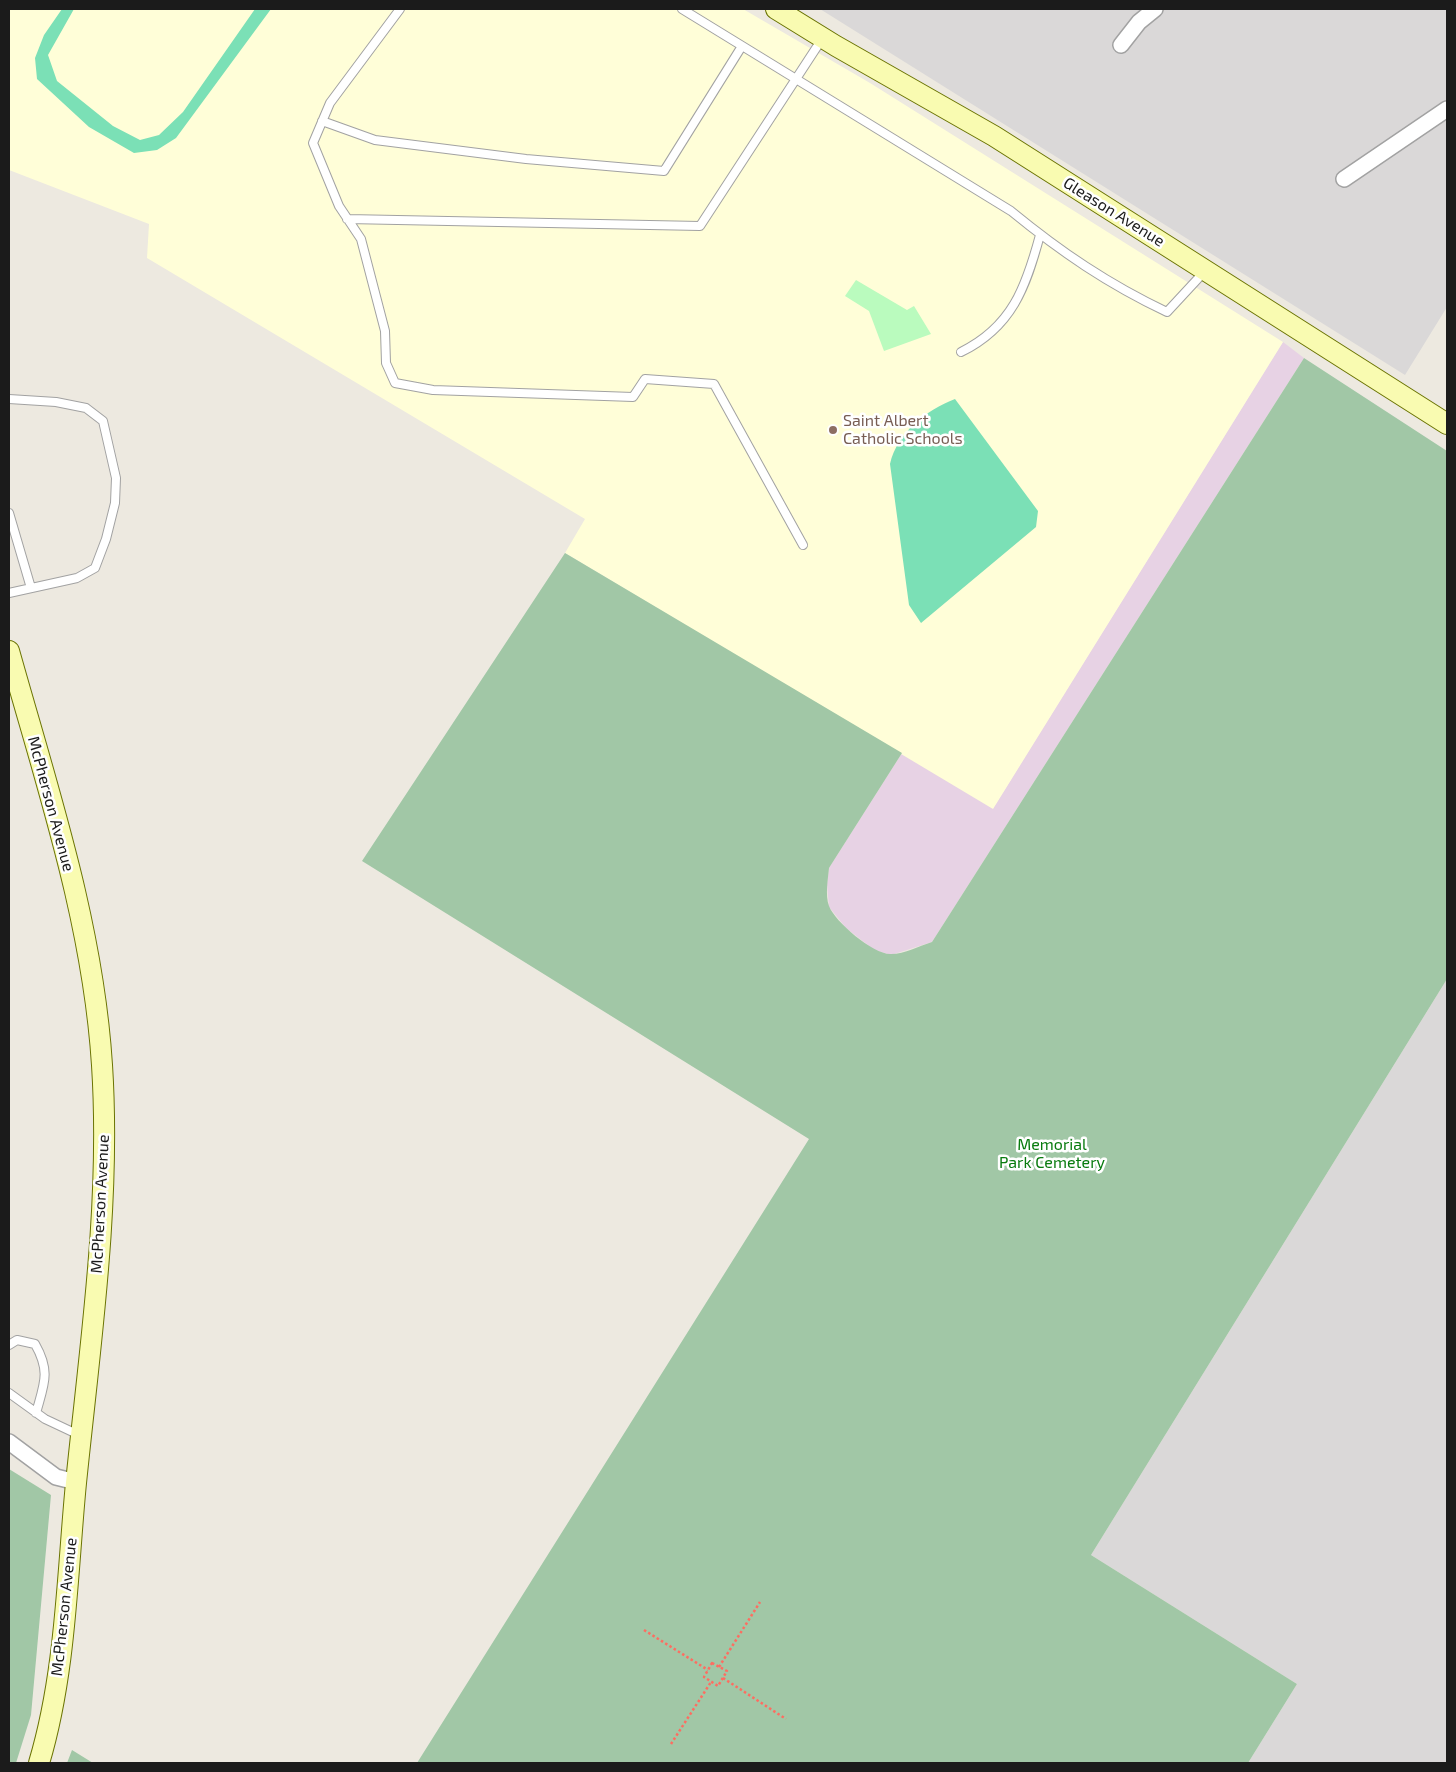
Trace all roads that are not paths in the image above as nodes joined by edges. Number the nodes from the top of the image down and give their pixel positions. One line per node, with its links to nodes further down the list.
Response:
1 (400, 9): 10 (lane)
2 (682, 9): 7 (lane)
3 (776, 9): 5 (main road, Gleason Avenue)
4 (1155, 9): 6 (street)
5 (823, 38): 8 (lane); 14 (main road, Gleason Avenue)
6 (1121, 45)
7 (742, 46): 8 (lane); 10 (lane)
8 (797, 79): 12 (lane); 13 (lane)
9 (1447, 109): 11 (street)
10 (322, 121): 12 (lane)
11 (1344, 178)
12 (348, 219): 19 (lane)
13 (1040, 235): 14 (lane); 15 (lane)
14 (1206, 270): 17 (main road, Gleason Avenue)
15 (961, 352)
16 (9, 399): 20 (lane)
17 (1447, 424)
18 (9, 513): 20 (lane)
19 (803, 545)
20 (30, 588): 21 (lane)
21 (9, 593)
22 (9, 652): 26 (main road, McPherson Avenue)
23 (9, 1345): 25 (lane)
24 (9, 1393): 25 (lane)
25 (36, 1413): 26 (lane)
26 (81, 1436): 28 (main road, McPherson Avenue)
27 (9, 1442): 28 (street)
28 (76, 1482): 29 (main road, McPherson Avenue)
29 (39, 1763)

